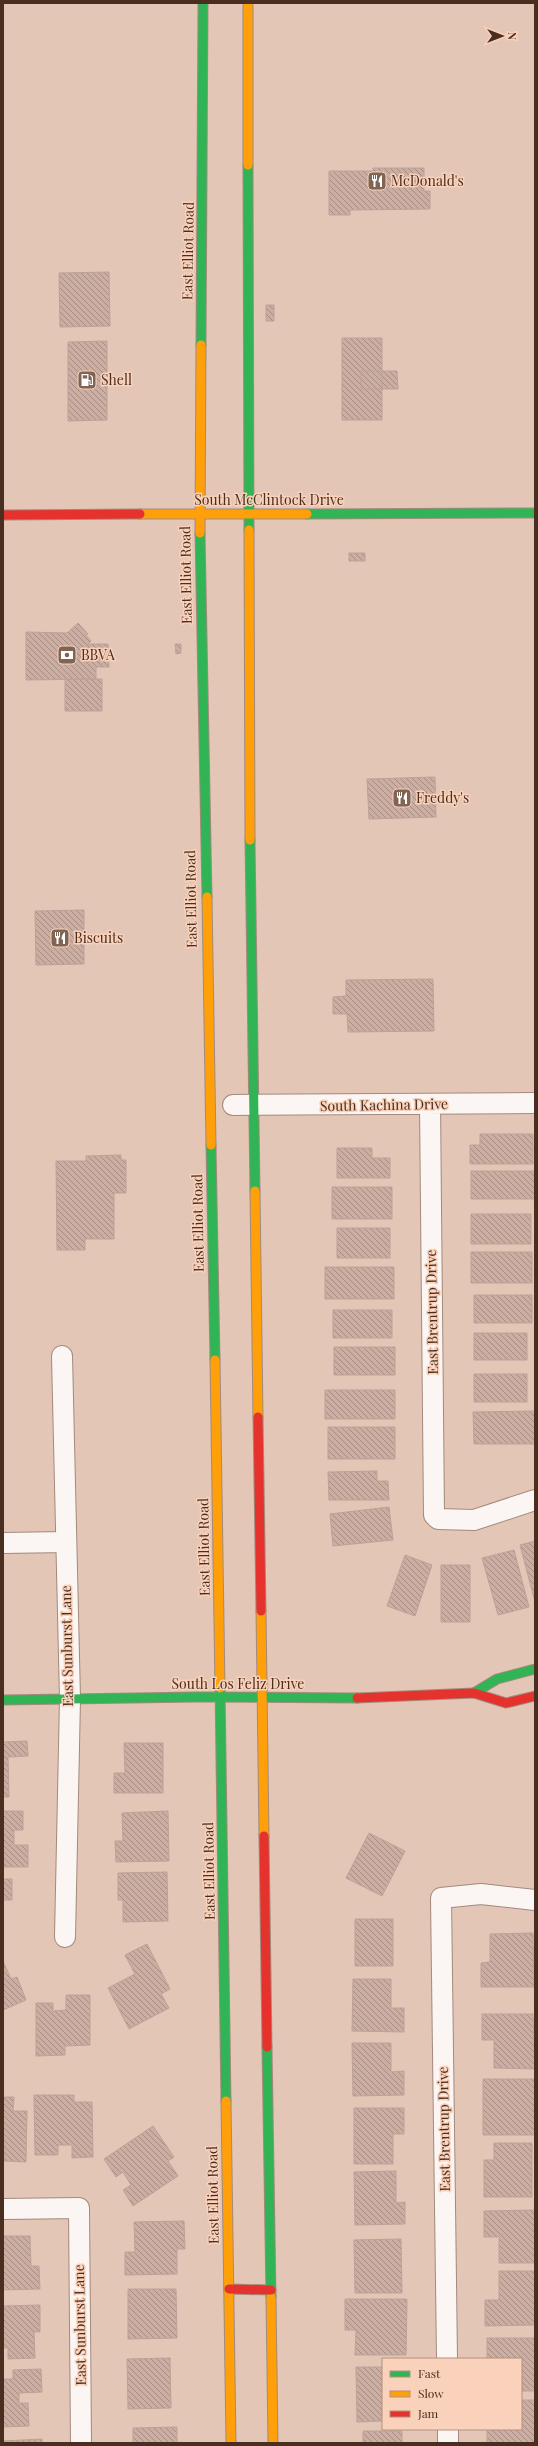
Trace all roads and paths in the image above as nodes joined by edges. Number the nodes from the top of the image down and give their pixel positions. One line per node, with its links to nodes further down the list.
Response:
1 (204, 3): 4 (main road, East Elliot Road)
2 (248, 3): 6 (main road)
3 (535, 513): 6 (main road, South McClintock Drive)
4 (200, 514): 5 (main road, South McClintock Drive); 6 (main road, South McClintock Drive); 18 (main road, East Elliot Road)
5 (3, 515)
6 (247, 515): 10 (main road)
7 (535, 1103): 8 (street, South Kachina Drive)
8 (430, 1104): 10 (street, South Kachina Drive); 12 (street, East Brentrup Drive)
9 (233, 1105): 10 (street, South Kachina Drive)
10 (253, 1106): 19 (main road)
11 (62, 1356): 13 (street, East Sunburst Lane)
12 (535, 1500)
13 (65, 1542): 14 (street); 20 (street, East Sunburst Lane)
14 (3, 1543)
15 (535, 1669): 16 (main road, South Los Feliz Drive)
16 (474, 1693): 17 (main road, South Los Feliz Drive); 19 (main road, South Los Feliz Drive)
17 (535, 1696)
18 (221, 1697): 19 (main road, South Los Feliz Drive); 20 (main road, South Los Feliz Drive); 25 (main road, East Elliot Road)
19 (262, 1698): 26 (main road)
20 (70, 1699): 21 (main road, South Los Feliz Drive); 23 (street, East Sunburst Lane)
21 (3, 1700)
22 (535, 1900): 27 (street, East Brentrup Drive)
23 (65, 1937)
24 (3, 2209): 29 (street, East Sunburst Lane)
25 (229, 2289): 26 (main road); 30 (main road, East Elliot Road)
26 (271, 2290): 31 (main road)
27 (447, 2358)
28 (448, 2430): 32 (street)
29 (82, 2443)
30 (231, 2443)
31 (273, 2443)
32 (448, 2443)

